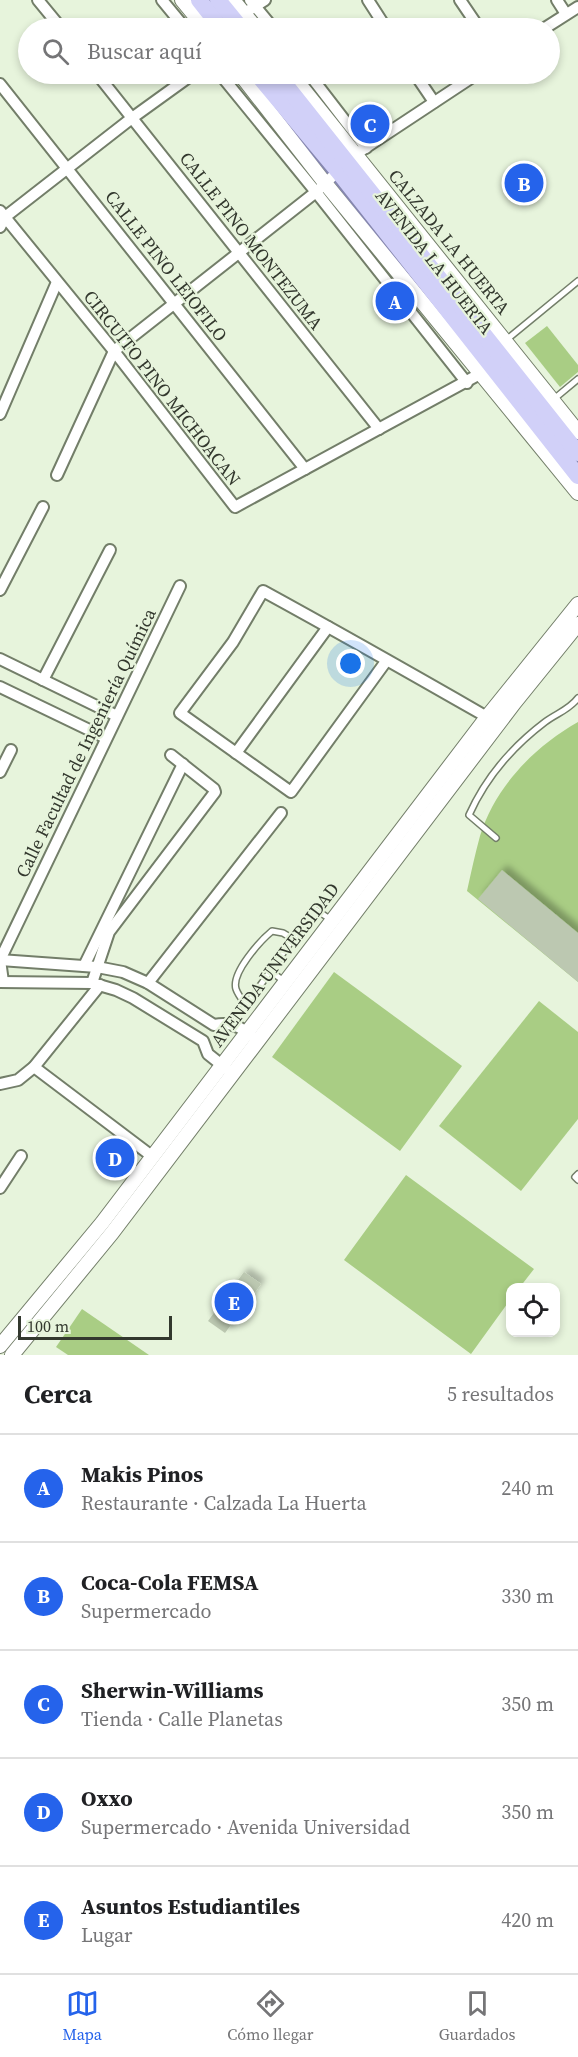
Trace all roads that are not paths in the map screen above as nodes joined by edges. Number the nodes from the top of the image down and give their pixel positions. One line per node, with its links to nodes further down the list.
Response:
1 (38, 0): 13 (street)
2 (162, 0): 14 (street)
3 (182, 0): 15 (street)
4 (198, 0): 11 (main road)
5 (218, 0): 11 (main road)
6 (233, 0): 11 (street)
7 (368, 0): 16 (street)
8 (460, 0): 17 (street)
9 (557, 0): 12 (street)
10 (578, 7): 12 (street)
11 (244, 14)
12 (566, 14): 18 (street)
13 (53, 18)
14 (177, 18)
15 (197, 18)
16 (380, 18)
17 (472, 18)
18 (560, 18)
19 (0, 84): 33 (street, CALLE PINO LEIOFILO)
20 (105, 84): 31 (street, CALLE PINO MONTEZUMA)
21 (179, 84): 31 (street)
22 (233, 84): 32 (street, CALZADA LA HUERTA)
23 (251, 84): 32 (street, CALZADA LA HUERTA)
24 (266, 84): 32 (main road, AVENIDA LA HUERTA)
25 (284, 84): 32 (main road, AVENIDA LA HUERTA)
26 (296, 84): 32 (street, CALZADA LA HUERTA)
27 (312, 84): 32 (street)
28 (422, 84): 30 (street)
29 (462, 84): 30 (street)
30 (434, 102): 32 (street)
31 (132, 118): 33 (street); 35 (street, CALLE PINO MONTEZUMA)
32 (341, 168): 35 (street); 40 (main road, AVENIDA LA HUERTA); 40 (street, CALZADA LA HUERTA); 42 (street, CALZADA LA HUERTA)
33 (67, 169): 34 (street); 38 (street, CALLE PINO LEIOFILO)
34 (2, 218): 37 (street, CIRCUITO PINO MICHOACAN)
35 (238, 252): 38 (street); 45 (street, CALLE PINO MONTEZUMA)
36 (578, 281): 40 (lane)
37 (57, 282): 39 (street, CIRCUITO PINO MICHOACAN); 44 (street)
38 (174, 303): 39 (street); 48 (street, CALLE PINO LEIOFILO)
39 (114, 351): 48 (street, CIRCUITO PINO MICHOACAN); 49 (street)
40 (493, 358): 42 (street, CIRCUITO PINO MICHOACAN); 43 (street, CALZADA LA HUERTA); 47 (main road, AVENIDA LA HUERTA); 50 (main road, AVENIDA LA HUERTA); 51 (street, CALZADA LA HUERTA)
41 (578, 379): 43 (lane)
42 (466, 383): 45 (street, CIRCUITO PINO MICHOACAN)
43 (552, 400): 46 (street, CALZADA LA HUERTA)
44 (0, 414)
45 (379, 429): 48 (street, CIRCUITO PINO MICHOACAN)
46 (578, 432)
47 (578, 453)
48 (305, 469)
49 (57, 476)
50 (578, 476)
51 (578, 493)
52 (43, 507): 55 (street)
53 (110, 550): 61 (street)
54 (180, 586): 64 (street, Calle Facultad de Ingenierίa Quίmica)
55 (0, 590)
56 (578, 604): 65 (street, AVENIDA UNIVERSIDAD)
57 (578, 624): 89 (street, AVENIDA UNIVERSIDAD)
58 (332, 629): 60 (street); 68 (street); 68 (street)
59 (0, 659): 61 (street)
60 (387, 660): 65 (street); 68 (street)
61 (43, 680): 64 (street)
62 (0, 687): 66 (street)
63 (578, 698): 73 (lane)
64 (117, 716): 66 (street, Calle Facultad de Ingenierίa Quίmica)
65 (487, 717): 75 (street, AVENIDA UNIVERSIDAD)
66 (106, 738): 79 (street, Calle Facultad de Ingenierίa Quίmica)
67 (11, 750): 71 (street)
68 (236, 753)
69 (171, 755): 70 (street)
70 (183, 764): 77 (street); 77 (street)
71 (0, 770)
72 (281, 813): 85 (street)
73 (496, 838)
74 (313, 908): 75 (lane)
75 (332, 920): 84 (street, AVENIDA UNIVERSIDAD)
76 (300, 929): 78 (lane)
77 (105, 931): 80 (street); 81 (street)
78 (292, 939): 82 (lane); 87 (lane)
79 (0, 960): 80 (street); 83 (street)
80 (84, 966): 81 (street)
81 (97, 967): 85 (street); 86 (street)
82 (270, 971): 84 (lane); 87 (lane)
83 (2, 982): 86 (street)
84 (285, 982): 89 (street, AVENIDA UNIVERSIDAD)
85 (148, 983): 88 (street)
86 (96, 984): 90 (street); 91 (street)
87 (246, 1005): 88 (lane)
88 (234, 1024): 89 (street)
89 (253, 1036): 91 (street, AVENIDA UNIVERSIDAD)
90 (34, 1068): 92 (street); 94 (street)
91 (227, 1069): 94 (street, AVENIDA UNIVERSIDAD); 99 (street, AVENIDA UNIVERSIDAD)
92 (0, 1084)
93 (21, 1156): 97 (street)
94 (153, 1157): 98 (street, AVENIDA UNIVERSIDAD)
95 (578, 1174): 96 (lane)
96 (578, 1180)
97 (0, 1188)
98 (0, 1346)
99 (12, 1355)

